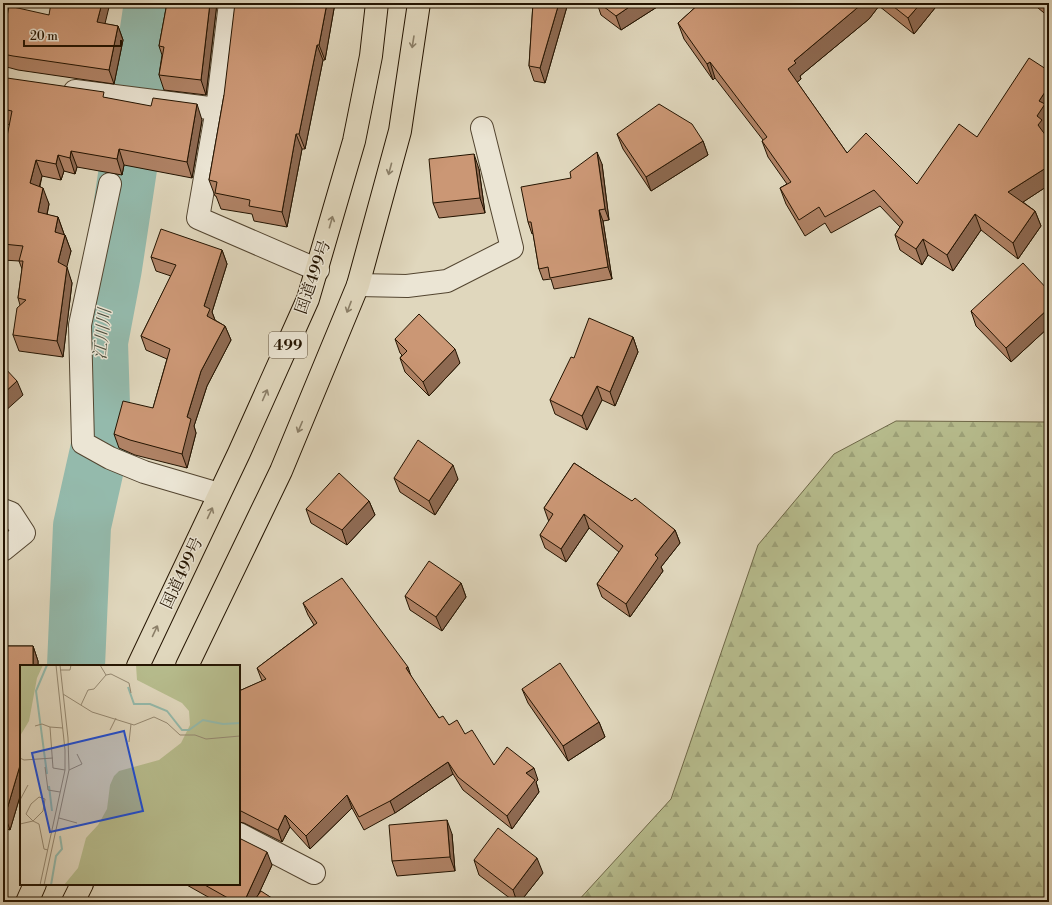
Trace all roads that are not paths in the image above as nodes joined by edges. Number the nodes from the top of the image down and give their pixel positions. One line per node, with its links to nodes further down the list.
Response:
1 (230, 3): 5 (street)
2 (377, 3): 8 (highway, 国道499号 / 499, one-way to 2)
3 (419, 3): 9 (highway, 499, one-way to 9)
4 (56, 89): 5 (street)
5 (217, 109): 8 (street)
6 (482, 128): 9 (street)
7 (110, 184): 10 (street)
8 (318, 270): 10 (highway, 国道499号 / 499, one-way to 8)
9 (358, 285): 14 (highway, 499, one-way to 14)
10 (219, 494): 13 (highway, 国道499号 / 499, one-way to 10)
11 (3, 510): 12 (street)
12 (3, 550)
13 (138, 665)
14 (187, 665)
15 (240, 835): 16 (street)
16 (314, 873)
17 (35, 885): 19 (highway)
18 (82, 885): 20 (highway)
19 (27, 902)
20 (73, 902)

